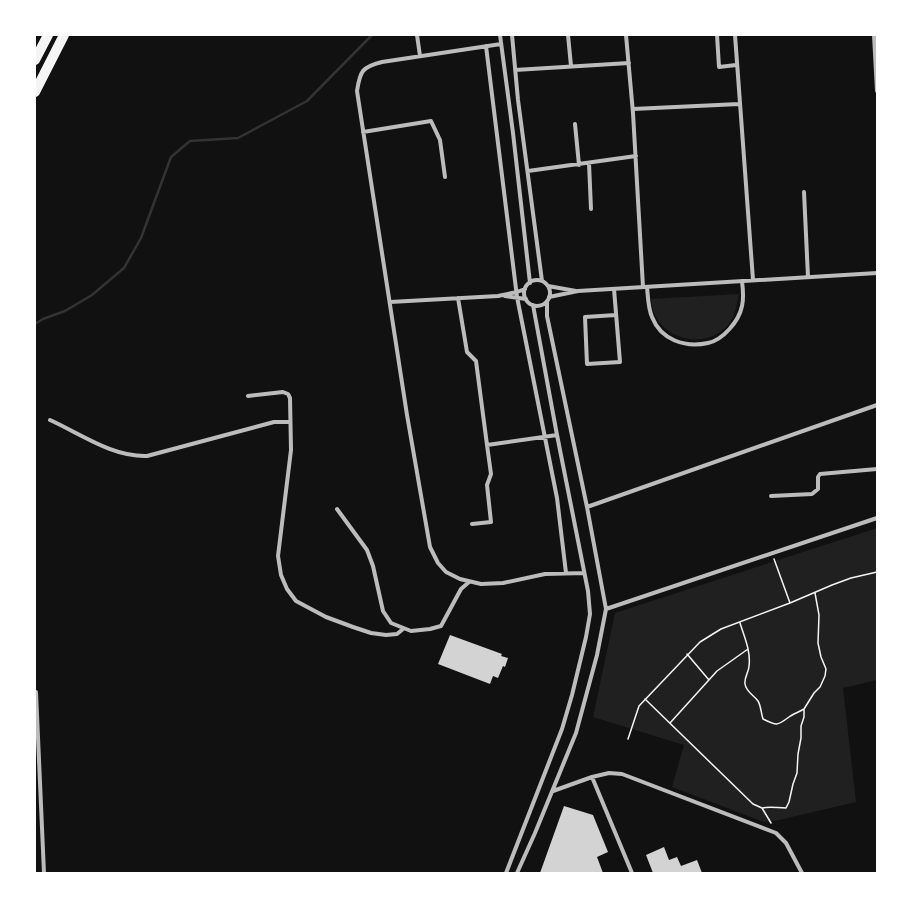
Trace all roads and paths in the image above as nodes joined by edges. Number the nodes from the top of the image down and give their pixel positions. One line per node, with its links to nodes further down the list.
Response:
1 (48, 35): 14 (highway)
2 (64, 35): 20 (highway)
3 (417, 35): 13 (street)
4 (500, 35): 11 (street)
5 (512, 35): 18 (street)
6 (568, 35): 17 (street)
7 (626, 35): 15 (street)
8 (717, 35): 16 (street)
9 (735, 35): 16 (street)
10 (874, 35): 19 (street)
11 (501, 44): 12 (street); 37 (street)
12 (486, 46): 13 (street); 43 (street)
13 (420, 56): 24 (street)
14 (35, 60)
15 (629, 63): 17 (street); 22 (street)
16 (736, 65): 21 (street)
17 (572, 66): 18 (street)
18 (515, 70): 28 (street)
19 (877, 91)
20 (35, 92)
21 (739, 104): 22 (street); 34 (street)
22 (633, 109): 25 (street)
23 (575, 124): 27 (street)
24 (363, 132): 29 (street); 47 (street)
25 (636, 156): 26 (street); 39 (street)
26 (589, 163): 27 (street); 31 (street)
27 (579, 165): 28 (street)
28 (528, 171): 35 (street)
29 (445, 177)
30 (804, 192): 33 (street)
31 (591, 208)
32 (877, 273): 33 (street)
33 (808, 277): 34 (street)
34 (753, 280): 36 (street)
35 (542, 281): 37 (street); 38 (street)
36 (742, 281): 39 (street); 39 (street)
37 (530, 283): 40 (street)
38 (548, 286): 42 (street); 44 (street)
39 (645, 287): 41 (street)
40 (525, 289): 43 (street); 46 (street)
41 (614, 289): 42 (street); 50 (street)
42 (578, 291): 44 (street)
43 (517, 295): 45 (street); 46 (street); 56 (street)
44 (549, 297): 48 (street)
45 (458, 298): 47 (street); 57 (street)
46 (526, 299): 49 (street)
47 (390, 302): 68 (street)
48 (547, 302): 49 (street); 60 (street)
49 (533, 305): 55 (street)
50 (616, 314): 50 (street)
51 (248, 396): 54 (street)
52 (877, 406): 60 (street)
53 (50, 420): 54 (street)
54 (290, 422): 73 (street)
55 (557, 435): 56 (street); 66 (street)
56 (544, 437): 57 (street); 67 (street)
57 (487, 445): 63 (street)
58 (877, 469): 59 (street)
59 (771, 496)
60 (587, 507): 71 (street)
61 (337, 509): 73 (street)
62 (877, 518): 64 (street)
63 (472, 524)
64 (772, 554): 70 (path); 71 (street)
65 (877, 572): 69 (path)
66 (584, 573): 67 (street); 87 (street)
67 (566, 574): 68 (street)
68 (469, 582): 73 (street)
69 (814, 593): 70 (path); 79 (path)
70 (790, 603): 72 (path)
71 (606, 609): 83 (street)
72 (740, 623): 74 (path); 75 (path)
73 (403, 628)
74 (748, 649): 76 (path); 79 (path)
75 (687, 654): 76 (path); 78 (path)
76 (709, 680): 80 (path)
77 (36, 692): 86 (street)
78 (645, 699): 80 (path); 81 (path)
79 (804, 710): 84 (path)
80 (670, 722): 84 (path)
81 (628, 739)
82 (592, 777): 83 (street); 85 (street); 89 (street)
83 (552, 791): 88 (street)
84 (762, 808): 85 (path)
85 (776, 833): 90 (street)
86 (44, 873)
87 (506, 873)
88 (517, 873)
89 (632, 873)
90 (802, 873)

